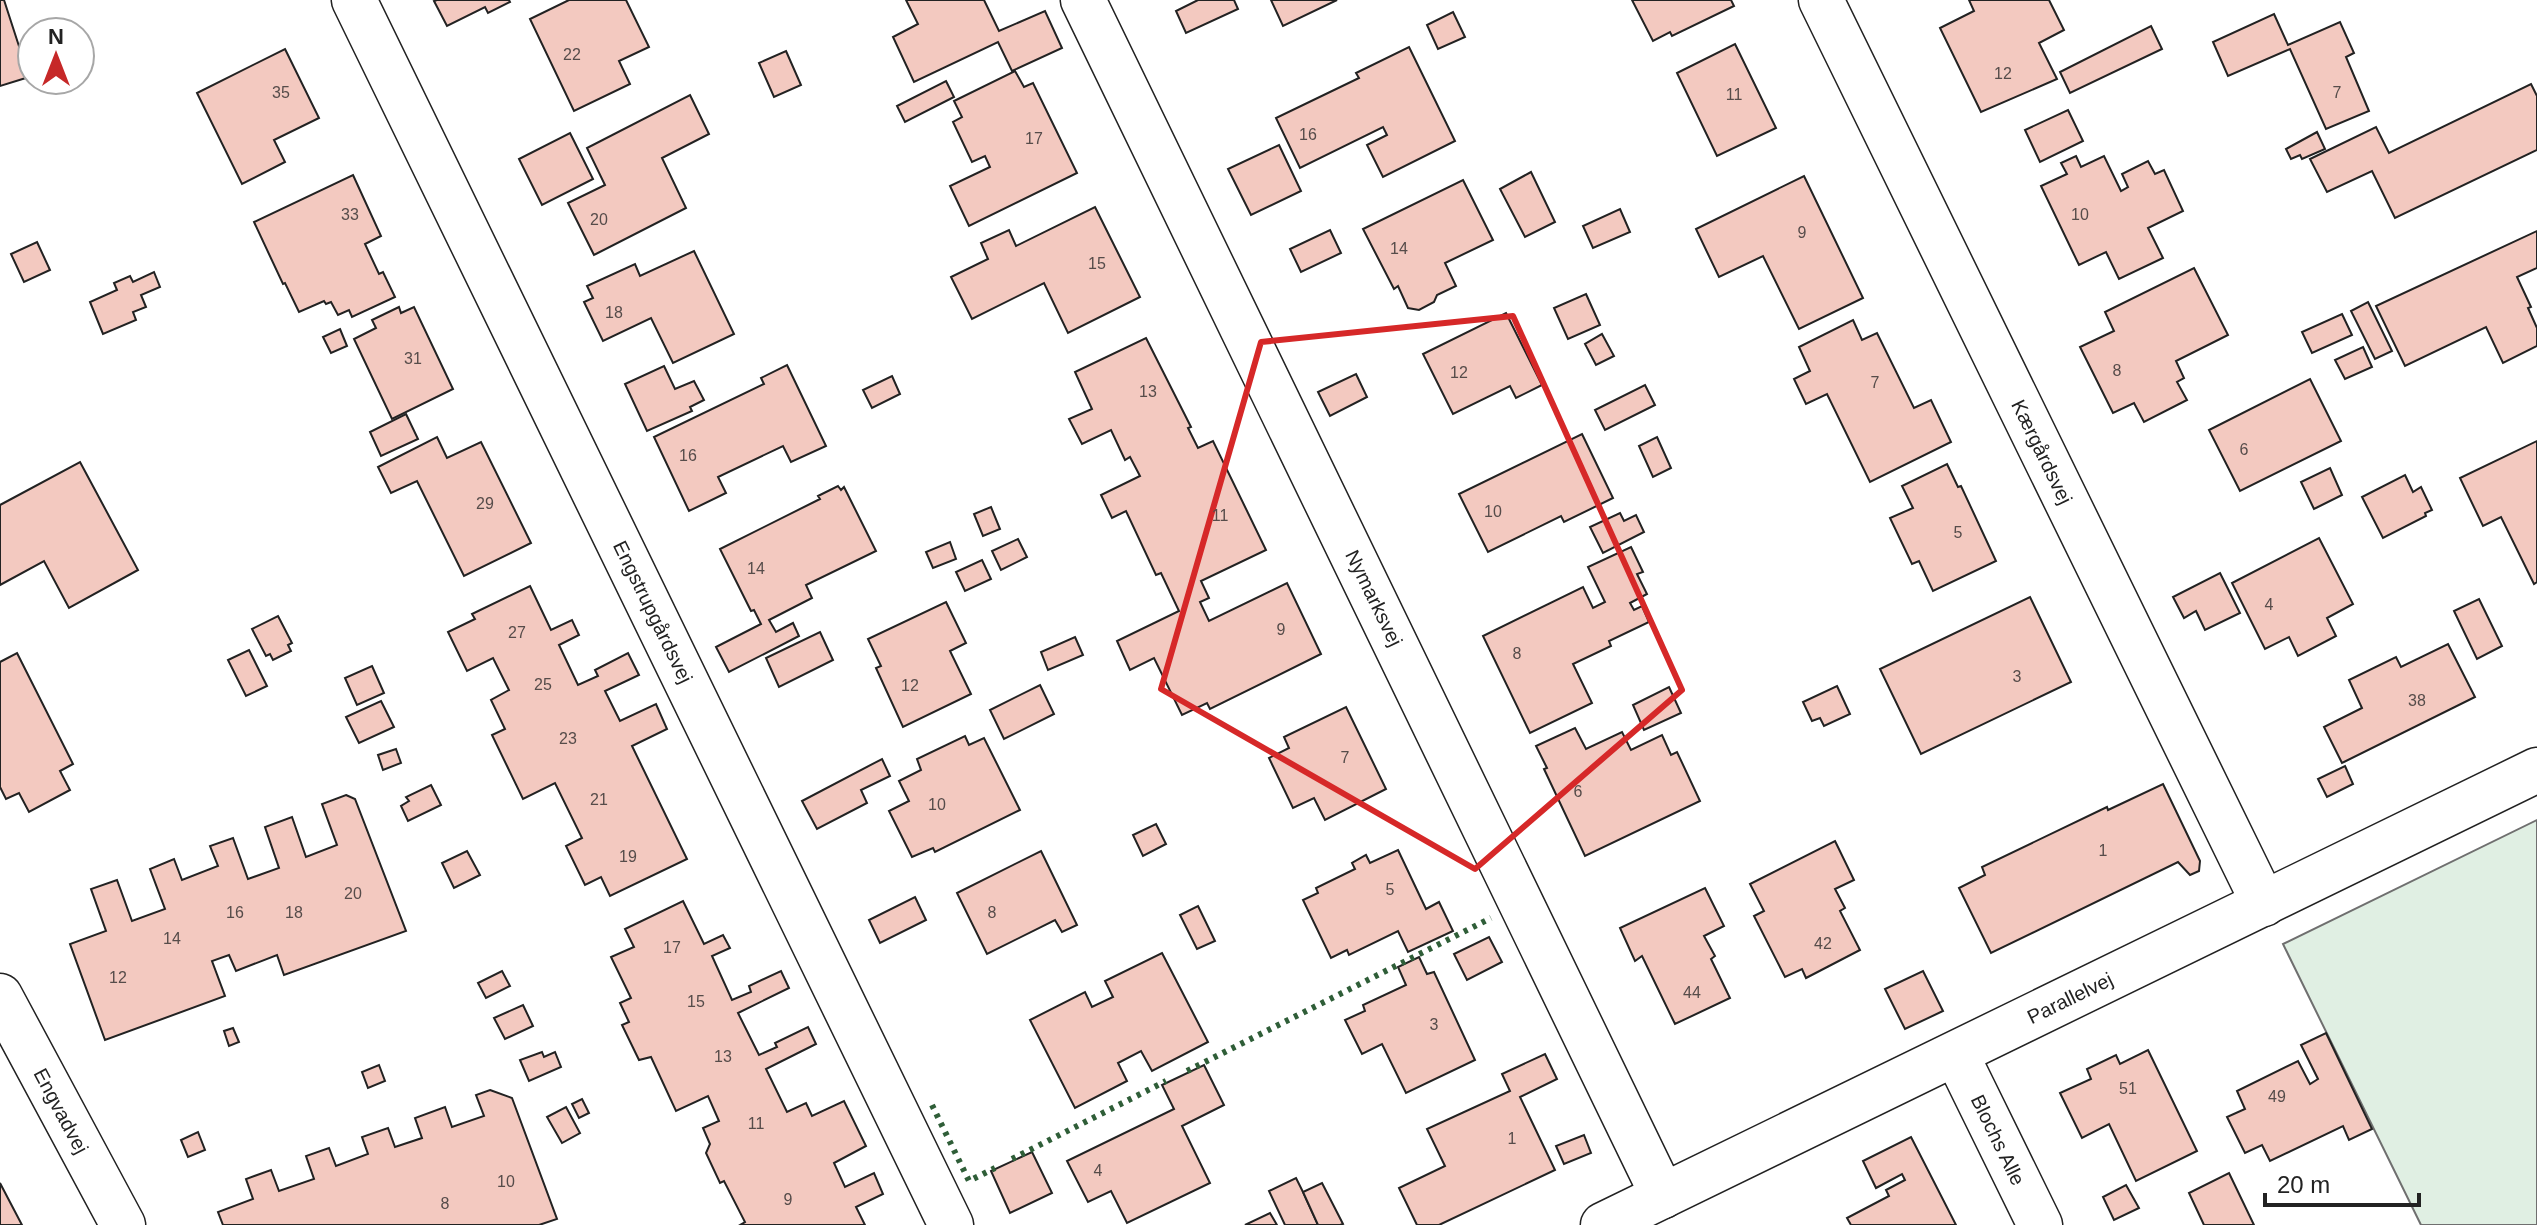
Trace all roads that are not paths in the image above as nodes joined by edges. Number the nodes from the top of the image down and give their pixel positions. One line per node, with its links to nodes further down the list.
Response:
1 (354, 0): 10 (street, Engstrupgårdsvej)
2 (1083, 0): 8 (street, Nymarksvej)
3 (1821, 0): 5 (street, Kærgårdsvej)
4 (2537, 770): 5 (street, Parallelvej)
5 (2264, 904): 7 (street, Parallelvej)
6 (0, 996): 9 (street, Engvadvej)
7 (1956, 1054): 8 (street, Parallelvej); 12 (street, Blochs Alle)
8 (1663, 1196): 11 (street, Parallelvej)
9 (123, 1225)
10 (951, 1225)
11 (1603, 1225)
12 (2040, 1225)

